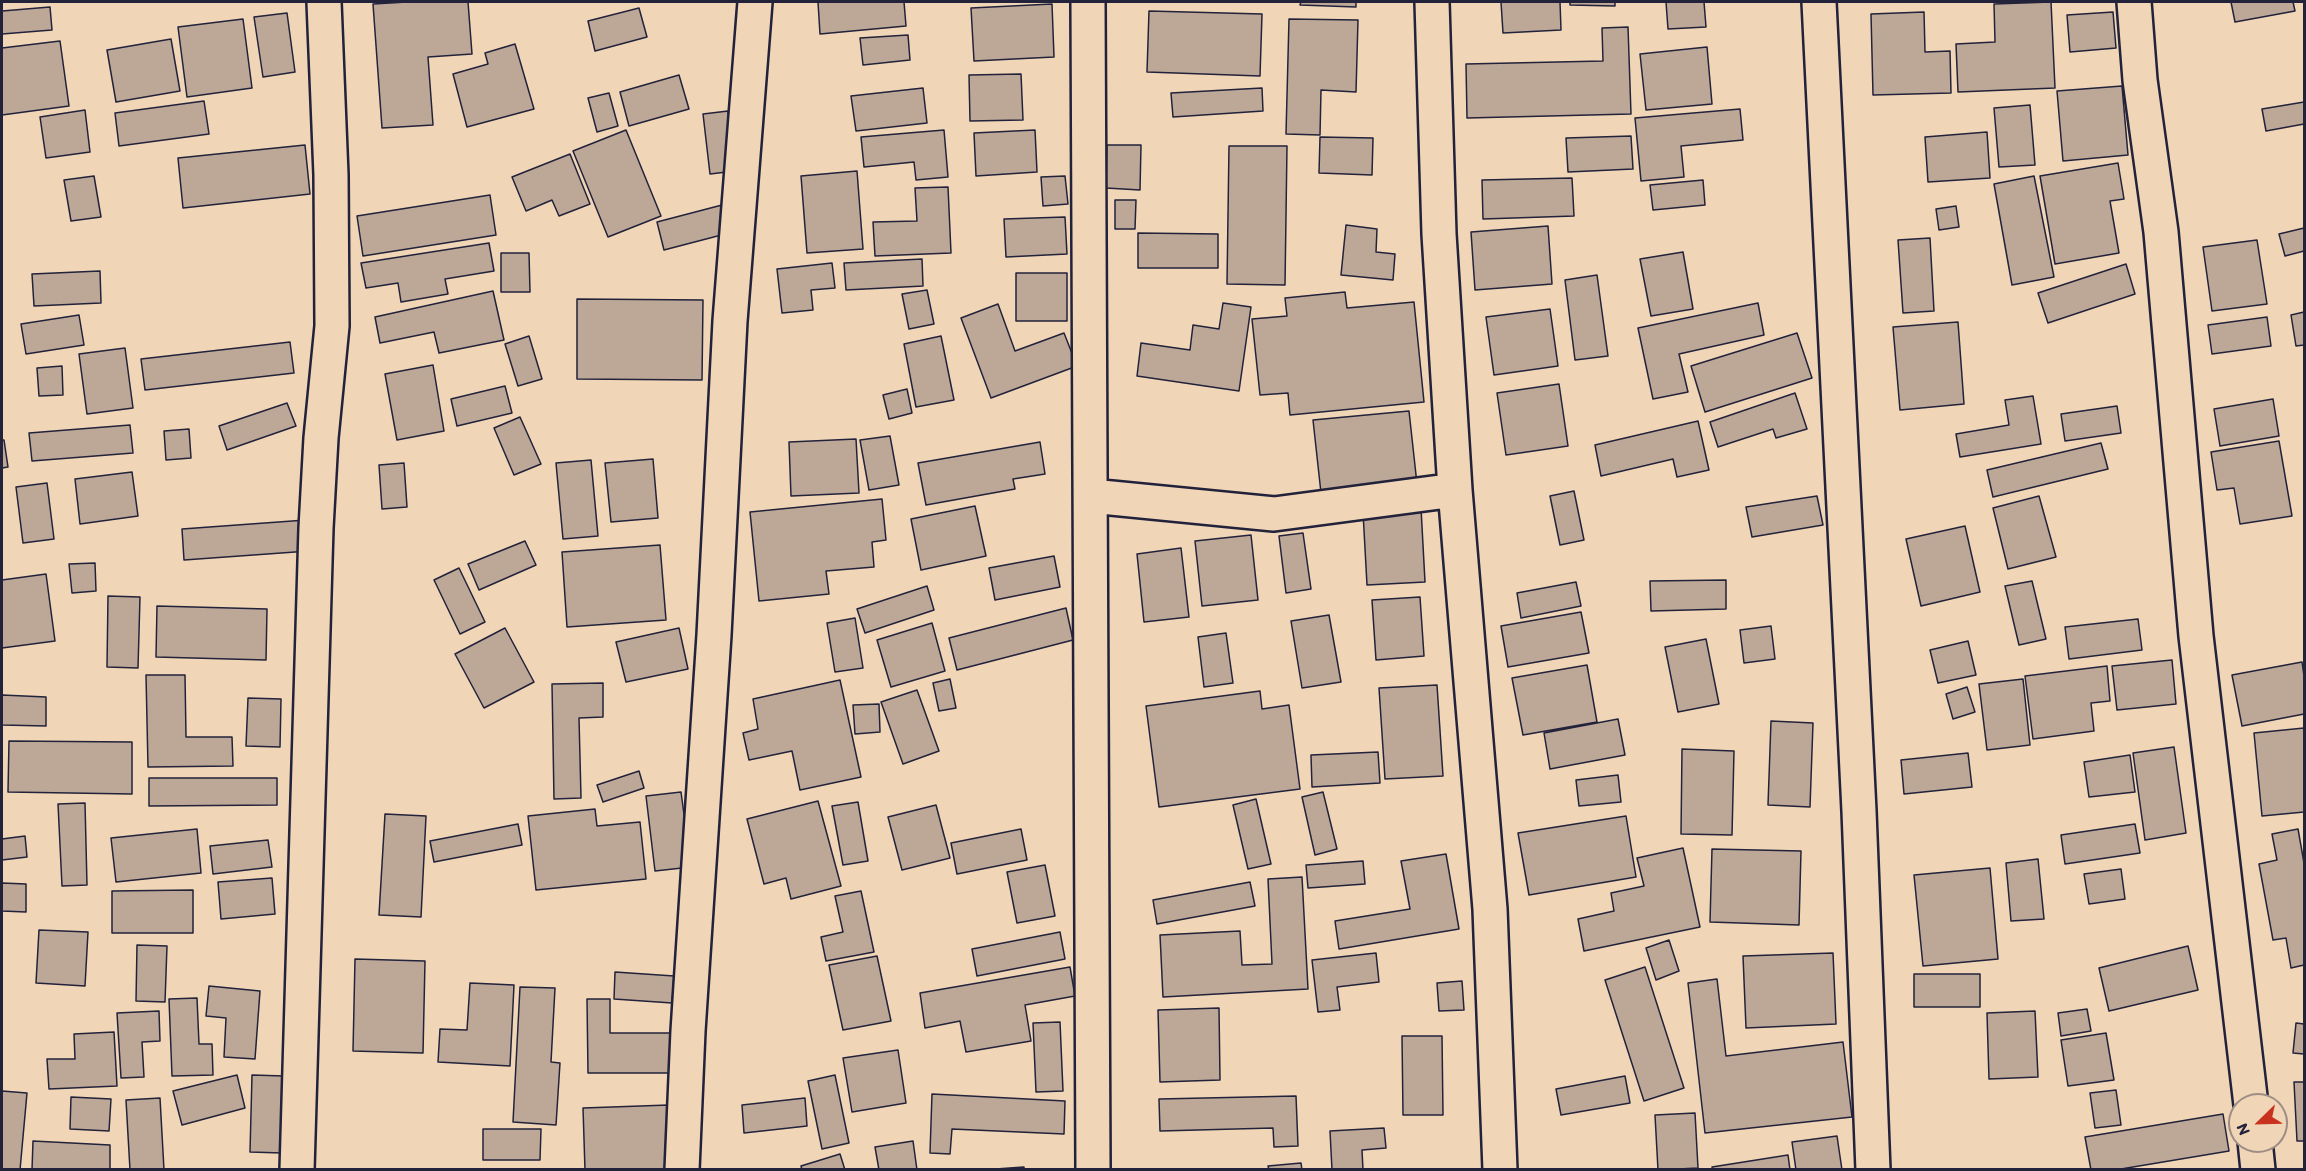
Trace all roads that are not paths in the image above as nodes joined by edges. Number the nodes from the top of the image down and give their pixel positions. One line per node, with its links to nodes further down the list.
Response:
1 (324, 2): 11 (street)
2 (755, 2): 12 (street)
3 (1088, 2): 8 (street)
4 (1432, 2): 7 (street)
5 (1819, 2): 15 (street)
6 (2134, 2): 9 (street)
7 (1455, 490): 8 (street); 14 (street)
8 (1092, 496): 13 (street)
9 (2250, 1093)
10 (2256, 1153): 16 (street)
11 (297, 1170)
12 (682, 1170)
13 (1093, 1170)
14 (1500, 1170)
15 (1873, 1170)
16 (2258, 1170)

